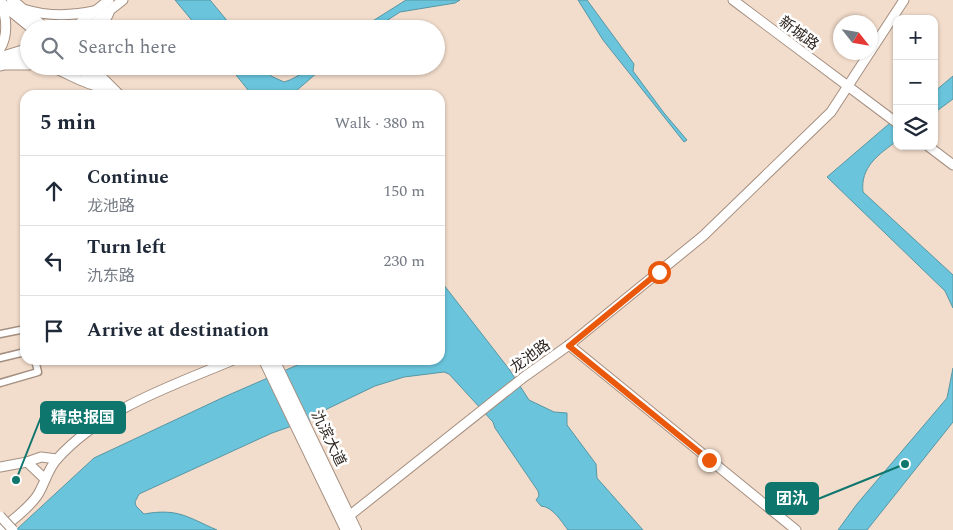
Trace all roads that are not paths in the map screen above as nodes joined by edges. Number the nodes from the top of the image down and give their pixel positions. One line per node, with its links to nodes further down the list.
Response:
1 (109, 0): 7 (street)
2 (123, 0): 8 (street)
3 (733, 0): 26 (street, 新城路)
4 (904, 0): 14 (street, 龙池路)
5 (4, 2): 6 (main road); 9 (main road); 15 (street)
6 (23, 9): 7 (street); 10 (main road)
7 (99, 10): 11 (street)
8 (110, 12): 12 (street); 13 (street)
9 (23, 20)
10 (36, 20)
11 (85, 20)
12 (99, 20)
13 (106, 20)
14 (878, 40)
15 (0, 49)
16 (20, 53): 19 (street)
17 (20, 58): 19 (street)
18 (865, 60): 26 (street, 龙池路)
19 (1, 63): 20 (street)
20 (20, 64)
21 (71, 75): 25 (street)
22 (92, 75): 25 (main road)
23 (97, 75): 25 (main road)
24 (101, 75): 25 (street)
25 (102, 82): 27 (main road); 28 (main road)
26 (848, 87): 29 (street, 新城路); 34 (street, 龙池路)
27 (106, 90)
28 (112, 90)
29 (893, 120)
30 (934, 150): 31 (street)
31 (953, 164)
32 (20, 330): 33 (street)
33 (0, 334)
34 (569, 346): 46 (street, 龙池路); 50 (street)
35 (20, 353): 36 (street)
36 (0, 358)
37 (36, 365): 40 (street)
38 (222, 365): 41 (street)
39 (271, 365): 46 (main road, 氿滨大道)
40 (0, 383)
41 (57, 459): 42 (street); 44 (street)
42 (27, 462): 43 (street); 44 (street)
43 (0, 467)
44 (45, 479): 47 (street)
45 (0, 516): 48 (street, bridge)
46 (346, 522): 49 (main road, 氿滨大道)
47 (1, 530)
48 (13, 530)
49 (356, 530)
50 (796, 530)

